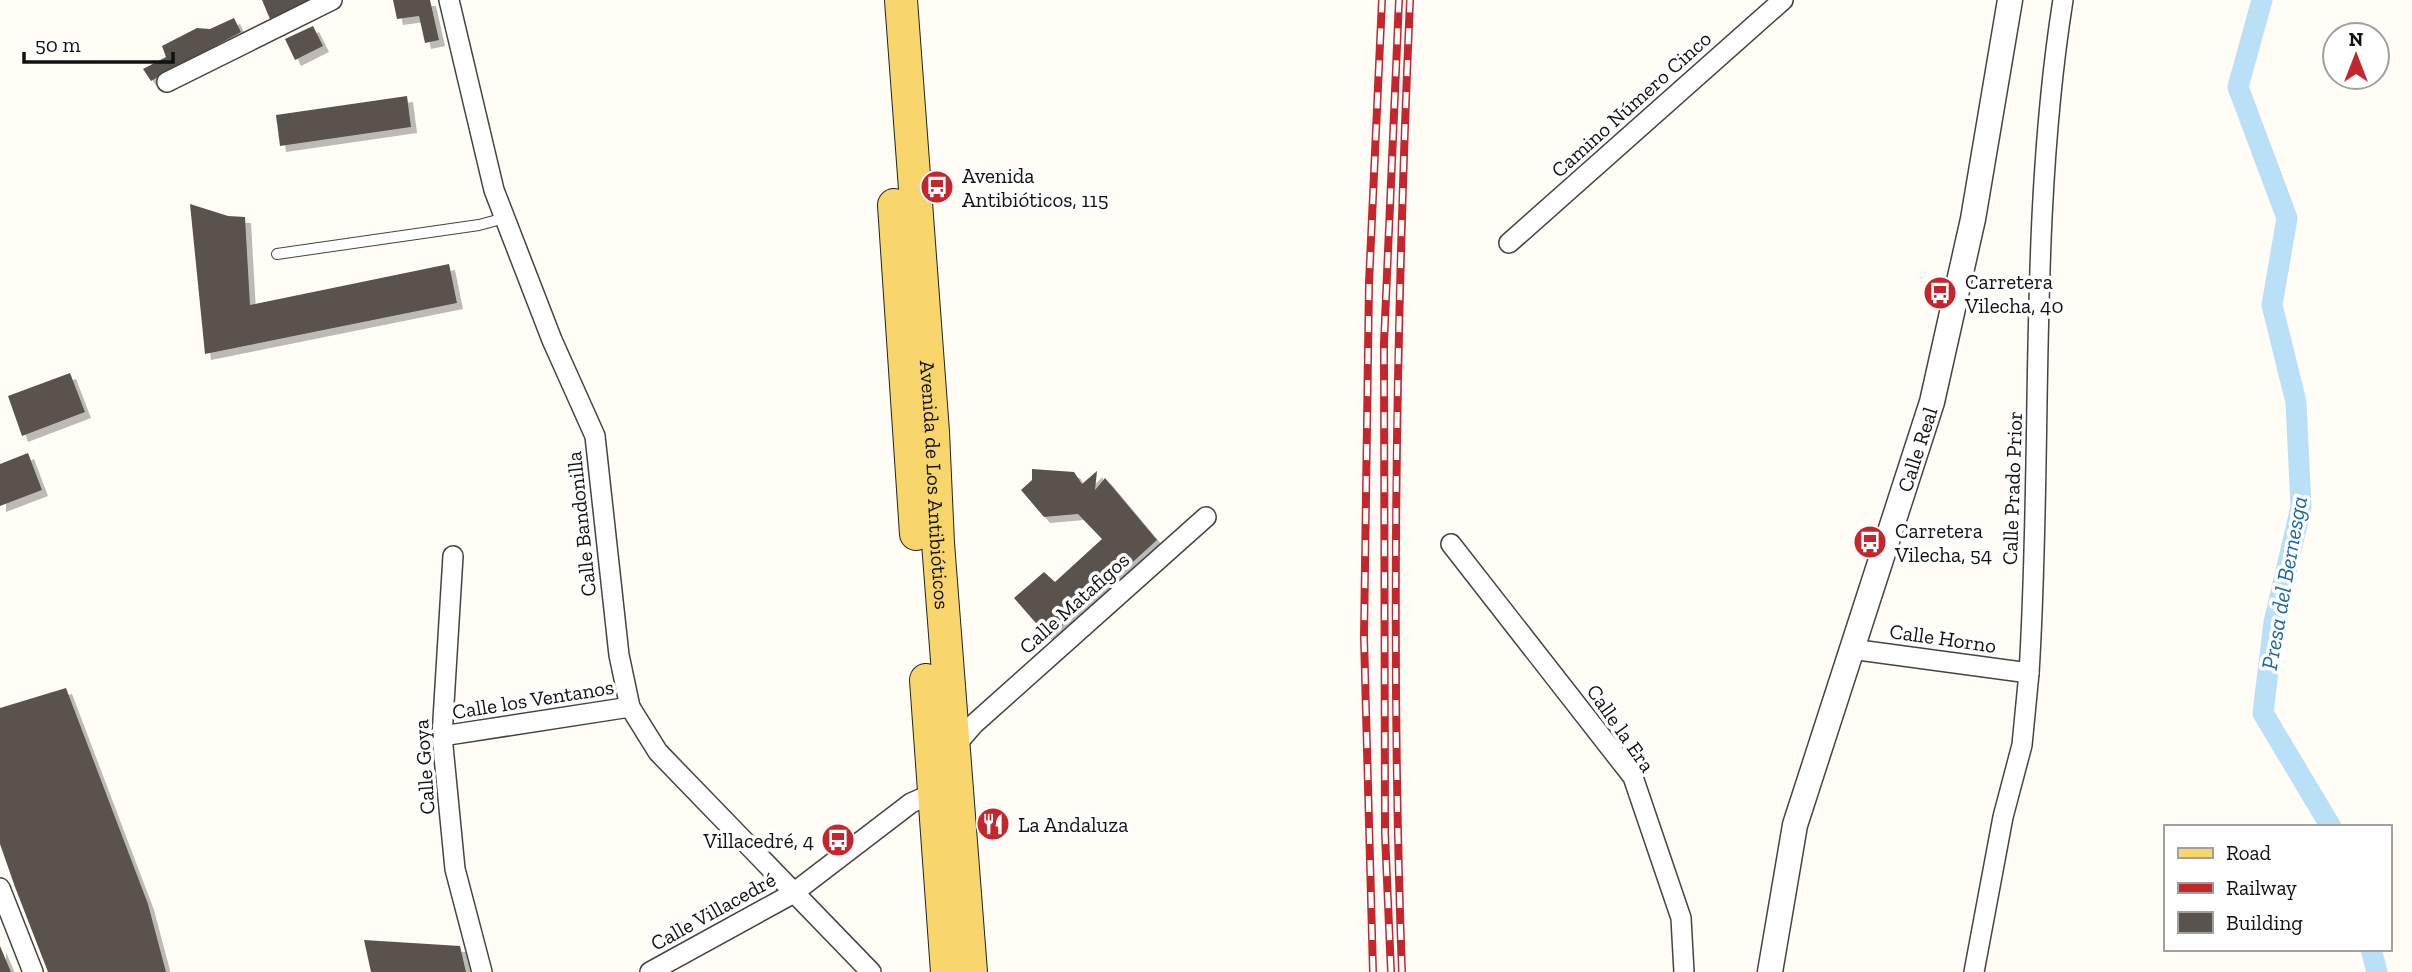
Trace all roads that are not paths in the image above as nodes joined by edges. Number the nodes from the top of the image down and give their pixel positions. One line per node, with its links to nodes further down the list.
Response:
1 (332, 0): 10 (street)
2 (449, 0): 11 (street, Calle Bandonilla)
3 (879, 0): 12 (main road, Avenida de Los Antibióticos)
4 (890, 0): 9 (main road)
5 (901, 0): 9 (main road, Avenida de Los Antibióticos)
6 (1783, 0): 13 (street, Camino Número Cinco)
7 (2010, 0): 20 (street, Calle Real)
8 (2063, 0): 21 (street, Calle Prado Prior)
9 (906, 76): 15 (main road, Avenida de Los Antibióticos)
10 (167, 82)
11 (505, 218): 14 (lane); 22 (street, Calle Bandonilla)
12 (896, 230): 15 (main road); 16 (main road, Avenida de Los Antibióticos)
13 (1509, 243)
14 (277, 254)
15 (933, 432): 16 (main road); 23 (main road, Avenida de Los Antibióticos)
16 (913, 486): 26 (main road, Avenida de Los Antibióticos)
17 (1206, 517): 23 (street, Calle Matafigos)
18 (1451, 544): 35 (street, Calle la Era)
19 (453, 556): 24 (street, Calle Goya)
20 (1851, 649): 21 (street, Calle Horno); 36 (street, Calle Real)
21 (2029, 673): 37 (street, Calle Prado Prior)
22 (630, 707): 24 (street, Calle los Ventanos); 28 (street, Calle Bandonilla)
23 (962, 716): 25 (main road, Avenida de Los Antibióticos)
24 (442, 736): 31 (street, Calle Goya)
25 (953, 748): 26 (main road); 29 (main road, Avenida de Los Antibióticos)
26 (934, 793): 28 (street, Calle Villacedré); 29 (main road); 34 (main road, Avenida de Los Antibióticos)
27 (0, 888): 30 (street)
28 (792, 894): 32 (street, Calle Villacedré); 33 (street, Calle Bandonilla)
29 (970, 957)
30 (33, 972)
31 (482, 972)
32 (650, 972)
33 (870, 972)
34 (947, 972)
35 (1684, 972)
36 (1770, 972)
37 (1974, 972)

